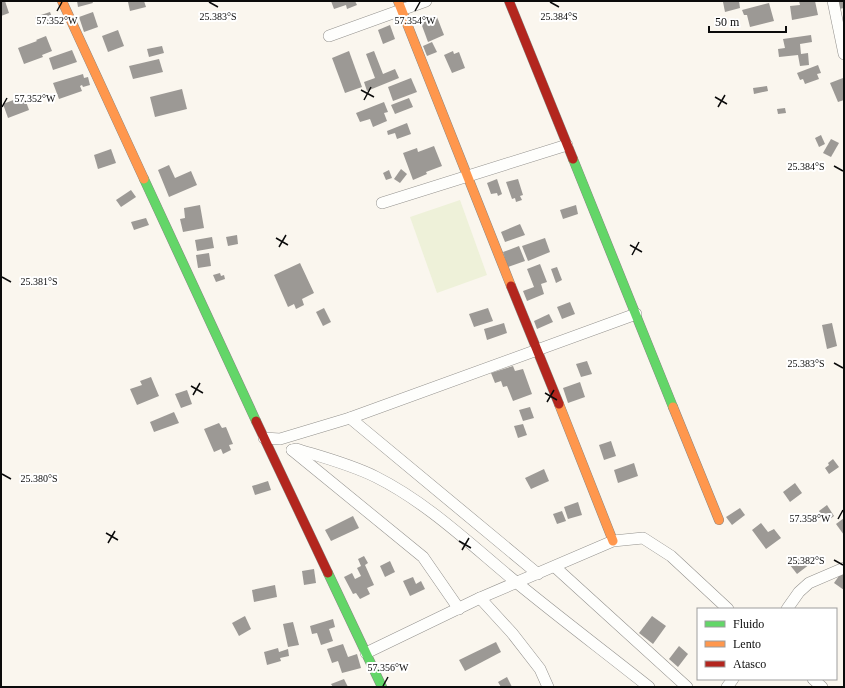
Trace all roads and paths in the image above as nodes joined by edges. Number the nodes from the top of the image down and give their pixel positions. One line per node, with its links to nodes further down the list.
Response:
1 (62, 1): 14 (street)
2 (426, 1): 5 (street)
3 (509, 1): 8 (street)
4 (833, 1): 7 (street)
5 (400, 5): 6 (street); 9 (street)
6 (329, 36)
7 (844, 54)
8 (568, 145): 9 (street); 11 (street)
9 (468, 176): 10 (street); 12 (street)
10 (382, 203)
11 (636, 314): 12 (street); 17 (street)
12 (537, 350): 13 (street); 18 (street)
13 (350, 418): 15 (street); 21 (street)
14 (264, 438): 15 (street); 27 (street)
15 (280, 439): 16 (street)
16 (292, 450): 22 (street); 26 (street)
17 (719, 520)
18 (613, 541): 19 (street); 24 (street)
19 (555, 567): 21 (street); 32 (street)
20 (844, 568): 25 (street)
21 (538, 574): 22 (street)
22 (517, 583): 23 (street); 31 (street)
23 (480, 598): 26 (street); 30 (street)
24 (727, 608)
25 (788, 608)
26 (459, 609): 27 (street)
27 (366, 653): 29 (street)
28 (814, 680): 33 (street)
29 (382, 687)
30 (548, 687)
31 (650, 687)
32 (687, 687)
33 (822, 687)

